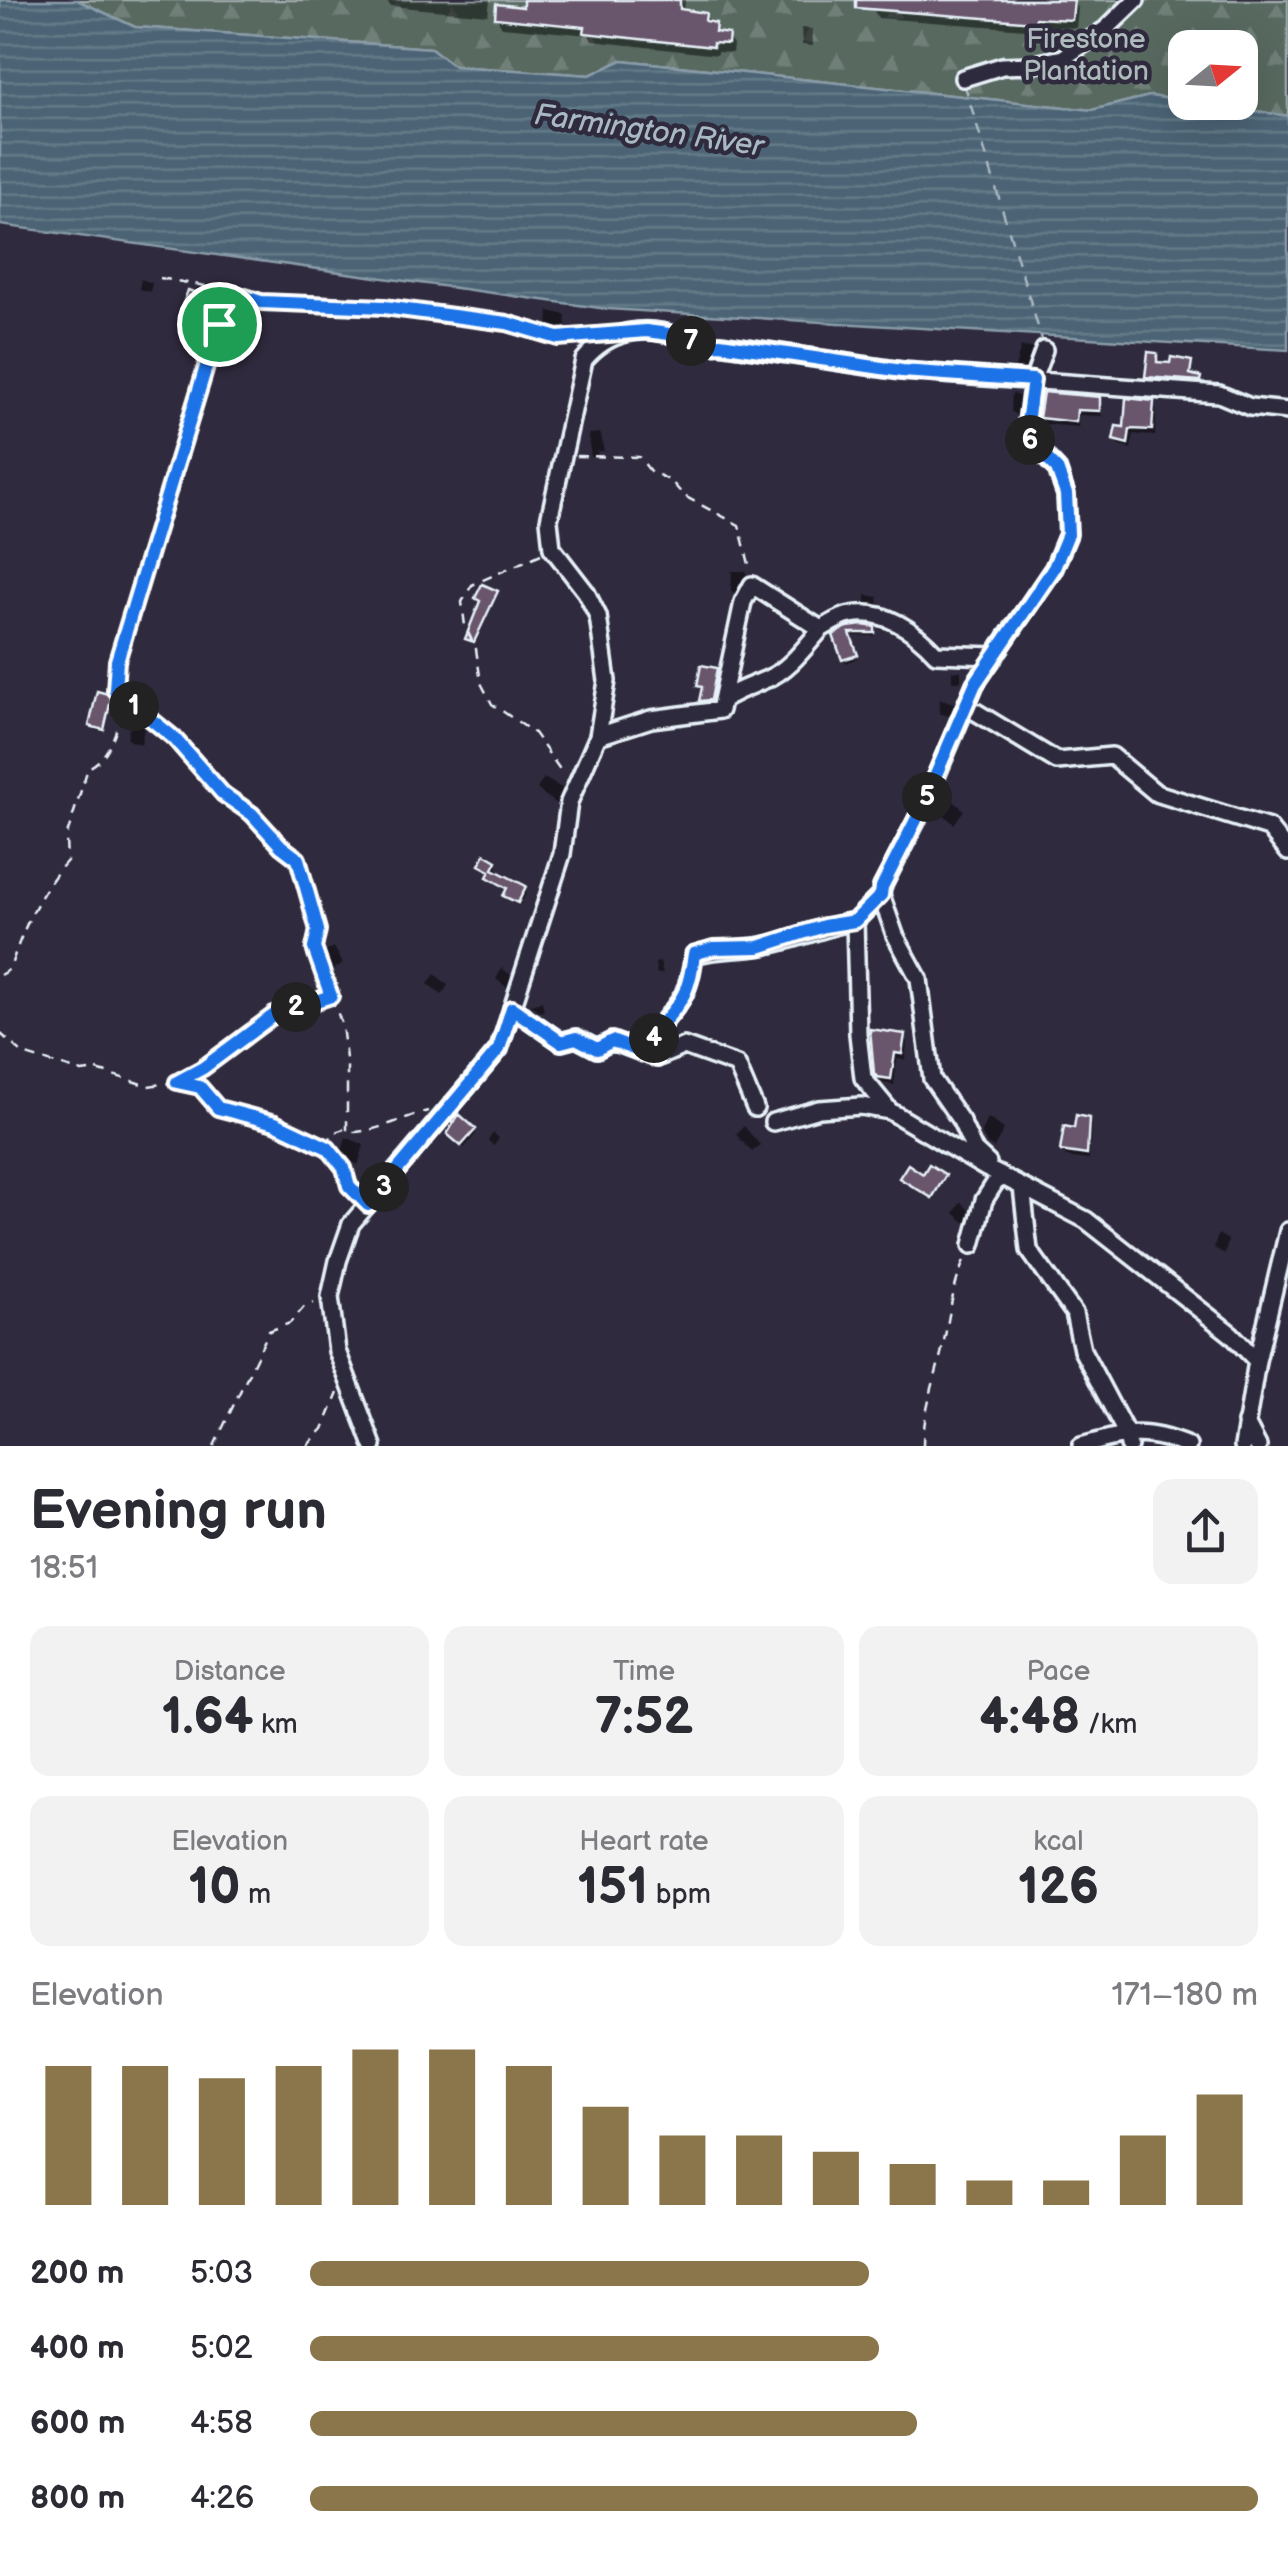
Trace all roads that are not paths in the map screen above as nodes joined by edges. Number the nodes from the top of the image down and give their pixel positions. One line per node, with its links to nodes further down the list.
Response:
1 (1136, 0): 2 (street)
2 (963, 78)
3 (1044, 350): 4 (street)
4 (1033, 380): 5 (street); 7 (street); 10 (street)
5 (1288, 411)
6 (821, 628): 7 (street); 8 (street); 8 (street)
7 (995, 656): 9 (street)
8 (722, 700): 10 (street)
9 (966, 706): 11 (street); 12 (street)
10 (598, 736): 14 (street)
11 (1288, 852)
12 (881, 895): 13 (street); 19 (street)
13 (855, 921): 15 (street); 17 (street)
14 (512, 1008): 15 (street); 26 (street)
15 (657, 1058): 16 (street)
16 (755, 1108)
17 (890, 1111): 18 (street); 19 (street)
18 (773, 1122)
19 (997, 1174): 20 (street); 22 (street)
20 (1022, 1187): 23 (street); 25 (street)
21 (1288, 1232): 23 (street)
22 (972, 1245)
23 (1256, 1360): 24 (street)
24 (1246, 1423): 29 (street); 30 (street)
25 (1128, 1440): 27 (street); 28 (street)
26 (373, 1446)
27 (1081, 1446)
28 (1188, 1446)
29 (1242, 1446)
30 (1258, 1446)

